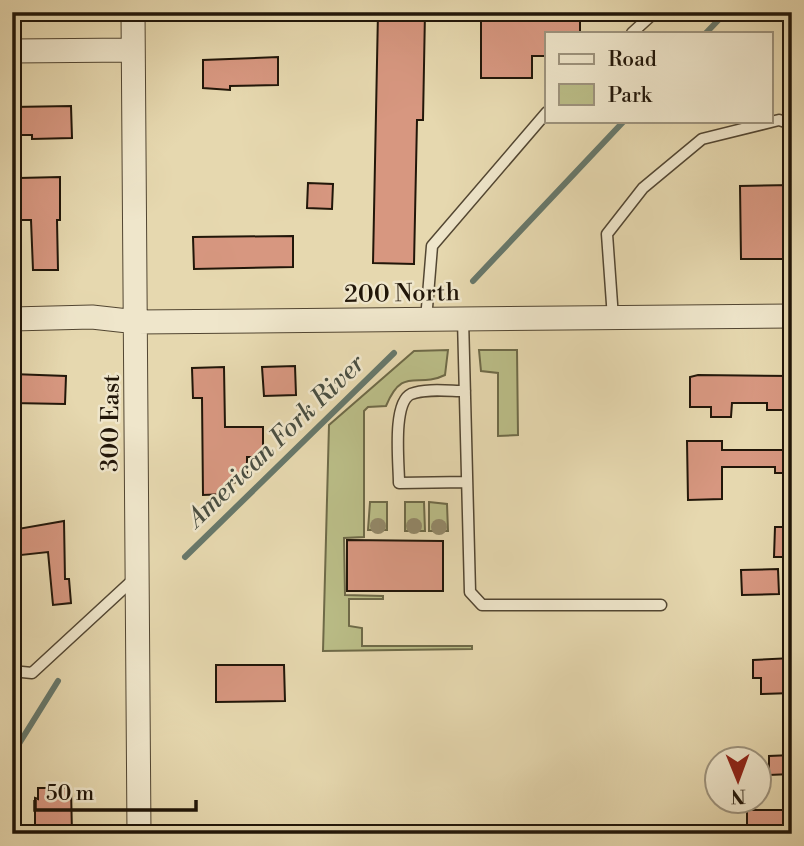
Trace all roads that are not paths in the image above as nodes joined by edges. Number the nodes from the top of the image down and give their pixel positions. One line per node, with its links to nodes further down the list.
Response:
1 (133, 12): 4 (street, 300 East)
2 (655, 12): 3 (lane)
3 (633, 32)
4 (133, 50): 5 (street); 15 (street, 300 East)
5 (12, 51)
6 (545, 115): 14 (lane)
7 (771, 122): 11 (lane)
8 (772, 122): 9 (lane)
9 (792, 124)
10 (792, 316): 11 (street, 200 North)
11 (613, 318): 13 (street, 200 North)
12 (12, 319): 15 (street, 200 North)
13 (463, 319): 14 (street, 200 North); 16 (lane)
14 (426, 320): 15 (street, 200 North)
15 (137, 322): 18 (street, 300 East)
16 (465, 391): 17 (lane); 17 (lane)
17 (467, 482): 19 (lane)
18 (135, 578): 20 (lane); 21 (street, 300 East)
19 (661, 605)
20 (12, 671)
21 (139, 834)

